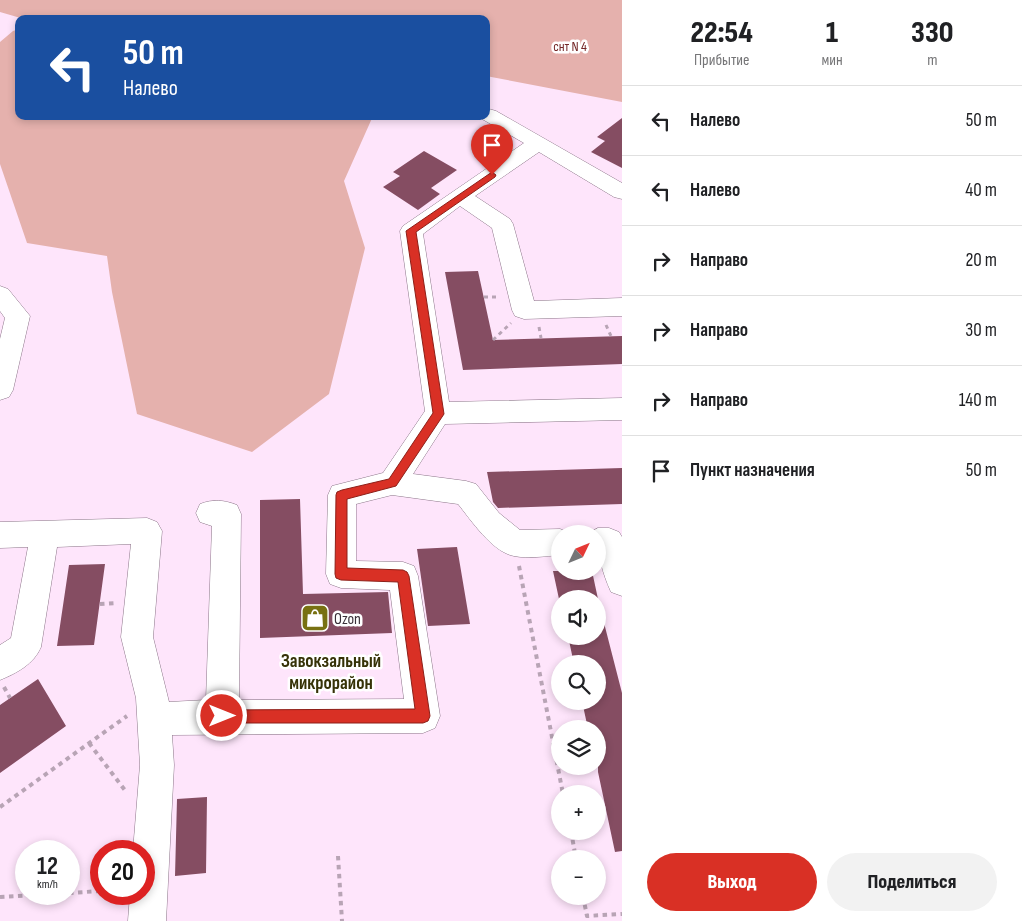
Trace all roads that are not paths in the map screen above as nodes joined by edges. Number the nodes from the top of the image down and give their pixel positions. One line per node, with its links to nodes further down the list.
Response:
1 (490, 116): 2 (lane)
2 (538, 143): 3 (lane); 4 (lane)
3 (622, 192)
4 (460, 196): 6 (lane); 9 (lane)
5 (0, 295): 7 (lane)
6 (622, 307)
7 (0, 390)
8 (622, 409): 9 (lane)
9 (438, 414): 10 (lane)
10 (392, 483): 15 (lane); 19 (lane)
11 (210, 512): 19 (lane)
12 (45, 533): 13 (lane); 17 (lane); 18 (lane)
13 (0, 535)
14 (606, 541): 16 (lane)
15 (551, 542)
16 (622, 582)
17 (0, 664)
18 (152, 711): 19 (lane); 20 (lane)
19 (222, 716)
20 (147, 921)

